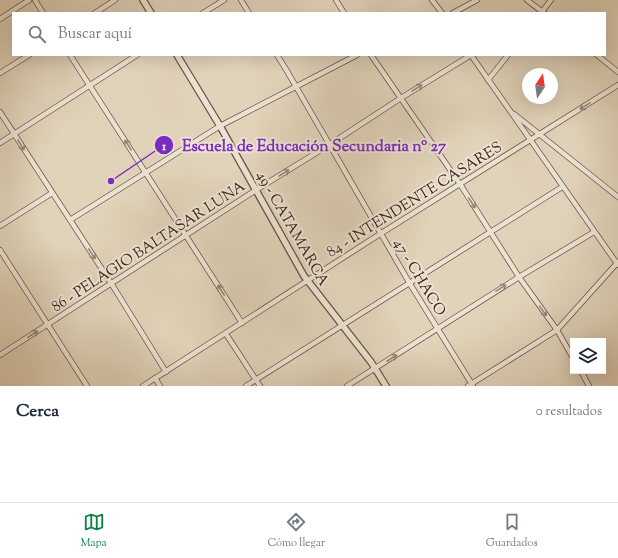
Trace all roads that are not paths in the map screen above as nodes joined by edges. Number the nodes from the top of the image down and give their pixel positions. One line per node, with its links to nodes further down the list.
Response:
1 (29, 0): 22 (street)
2 (35, 0): 12 (street)
3 (116, 0): 13 (street)
4 (142, 0): 14 (street)
5 (224, 0): 15 (street)
6 (241, 0): 16 (street)
7 (336, 0): 17 (street)
8 (432, 0): 18 (street)
9 (477, 0): 19 (street)
10 (527, 0): 20 (street)
11 (551, 0): 21 (street)
12 (42, 12)
13 (97, 12)
14 (150, 12)
15 (205, 12)
16 (249, 12)
17 (343, 12)
18 (439, 12)
19 (455, 12)
20 (541, 12)
21 (543, 12)
22 (0, 19)
23 (27, 56): 35 (street)
24 (71, 56): 37 (street)
25 (135, 56): 37 (street)
26 (178, 56): 43 (street, 49 - CATAMARCA)
27 (278, 56): 39 (street, 47 - CHACO)
28 (354, 56): 39 (street)
29 (372, 56): 40 (street)
30 (469, 56): 40 (street, 86 - PELAGIO BALTASAR LUNA, one-way to 30)
31 (472, 56): 36 (street)
32 (507, 56): 36 (street)
33 (597, 56): 34 (street)
34 (618, 72)
35 (0, 73)
36 (488, 80): 41 (street)
37 (89, 85): 44 (street); 49 (street, one-way to 37)
38 (618, 85): 45 (street, 84 - INTENDENTE CASARES, one-way to 45)
39 (296, 87): 43 (street); 48 (street, 47 - CHACO)
40 (401, 98): 48 (street, 86 - PELAGIO BALTASAR LUNA); 50 (street)
41 (510, 111): 45 (street); 46 (street)
42 (0, 112): 44 (street)
43 (220, 126): 49 (street); 52 (street, 49 - CATAMARCA)
44 (14, 134): 47 (street); 53 (street, one-way to 53)
45 (539, 134): 46 (street, 84 - INTENDENTE CASARES); 54 (street)
46 (530, 140): 50 (street, 84 - INTENDENTE CASARES); 51 (street)
47 (0, 143)
48 (329, 145): 52 (street, 86 - PELAGIO BALTASAR LUNA, one-way to 48); 59 (street, 47 - CHACO)
49 (146, 172): 55 (street); 60 (street)
50 (460, 184): 57 (street, one-way to 57); 59 (street, 84 - INTENDENTE CASARES)
51 (562, 187): 57 (street); 58 (street)
52 (256, 190): 60 (street, 86 - PELAGIO BALTASAR LUNA); 64 (street, 49 - CATAMARCA)
53 (52, 193): 55 (street); 56 (street)
54 (618, 197)
55 (70, 220): 65 (street, one-way to 65)
56 (0, 226)
57 (491, 232): 63 (street); 66 (street)
58 (594, 232): 62 (street); 63 (street)
59 (380, 234): 64 (street, 84 - INTENDENTE CASARES); 66 (street, 47 - CHACO)
60 (186, 236): 65 (street, 86 - PELAGIO BALTASAR LUNA); 67 (street, one-way to 60)
61 (0, 250): 68 (street)
62 (618, 264): 71 (street)
63 (519, 277): 70 (street, one-way to 63); 71 (street, one-way to 71)
64 (307, 282): 67 (street, 84 - INTENDENTE CASARES); 69 (street, 49 - CATAMARCA)
65 (111, 283): 68 (street, 86 - PELAGIO BALTASAR LUNA); 76 (street)
66 (410, 284): 69 (street); 70 (street, 47 - CHACO)
67 (242, 323): 72 (street, 84 - INTENDENTE CASARES)
68 (48, 324): 74 (street, 86 - PELAGIO BALTASAR LUNA, one-way to 68); 81 (street)
69 (342, 326): 75 (street, 49 - CATAMARCA); 79 (street)
70 (438, 328): 75 (street, one-way to 70); 80 (street, 47 - CHACO)
71 (557, 330): 73 (street); 80 (street)
72 (226, 334): 76 (street, 84 - INTENDENTE CASARES); 79 (street)
73 (570, 353)
74 (0, 355)
75 (375, 369): 86 (street); 87 (street, 49 - CATAMARCA)
76 (166, 372): 78 (street, 84 - INTENDENTE CASARES)
77 (583, 374): 88 (street)
78 (155, 378): 82 (street, 84 - INTENDENTE CASARES); 83 (street)
79 (256, 380): 84 (street); 85 (street)
80 (471, 385)
81 (87, 386)
82 (143, 386)
83 (160, 386)
84 (246, 386)
85 (260, 386)
86 (347, 386)
87 (386, 386)
88 (589, 386)

